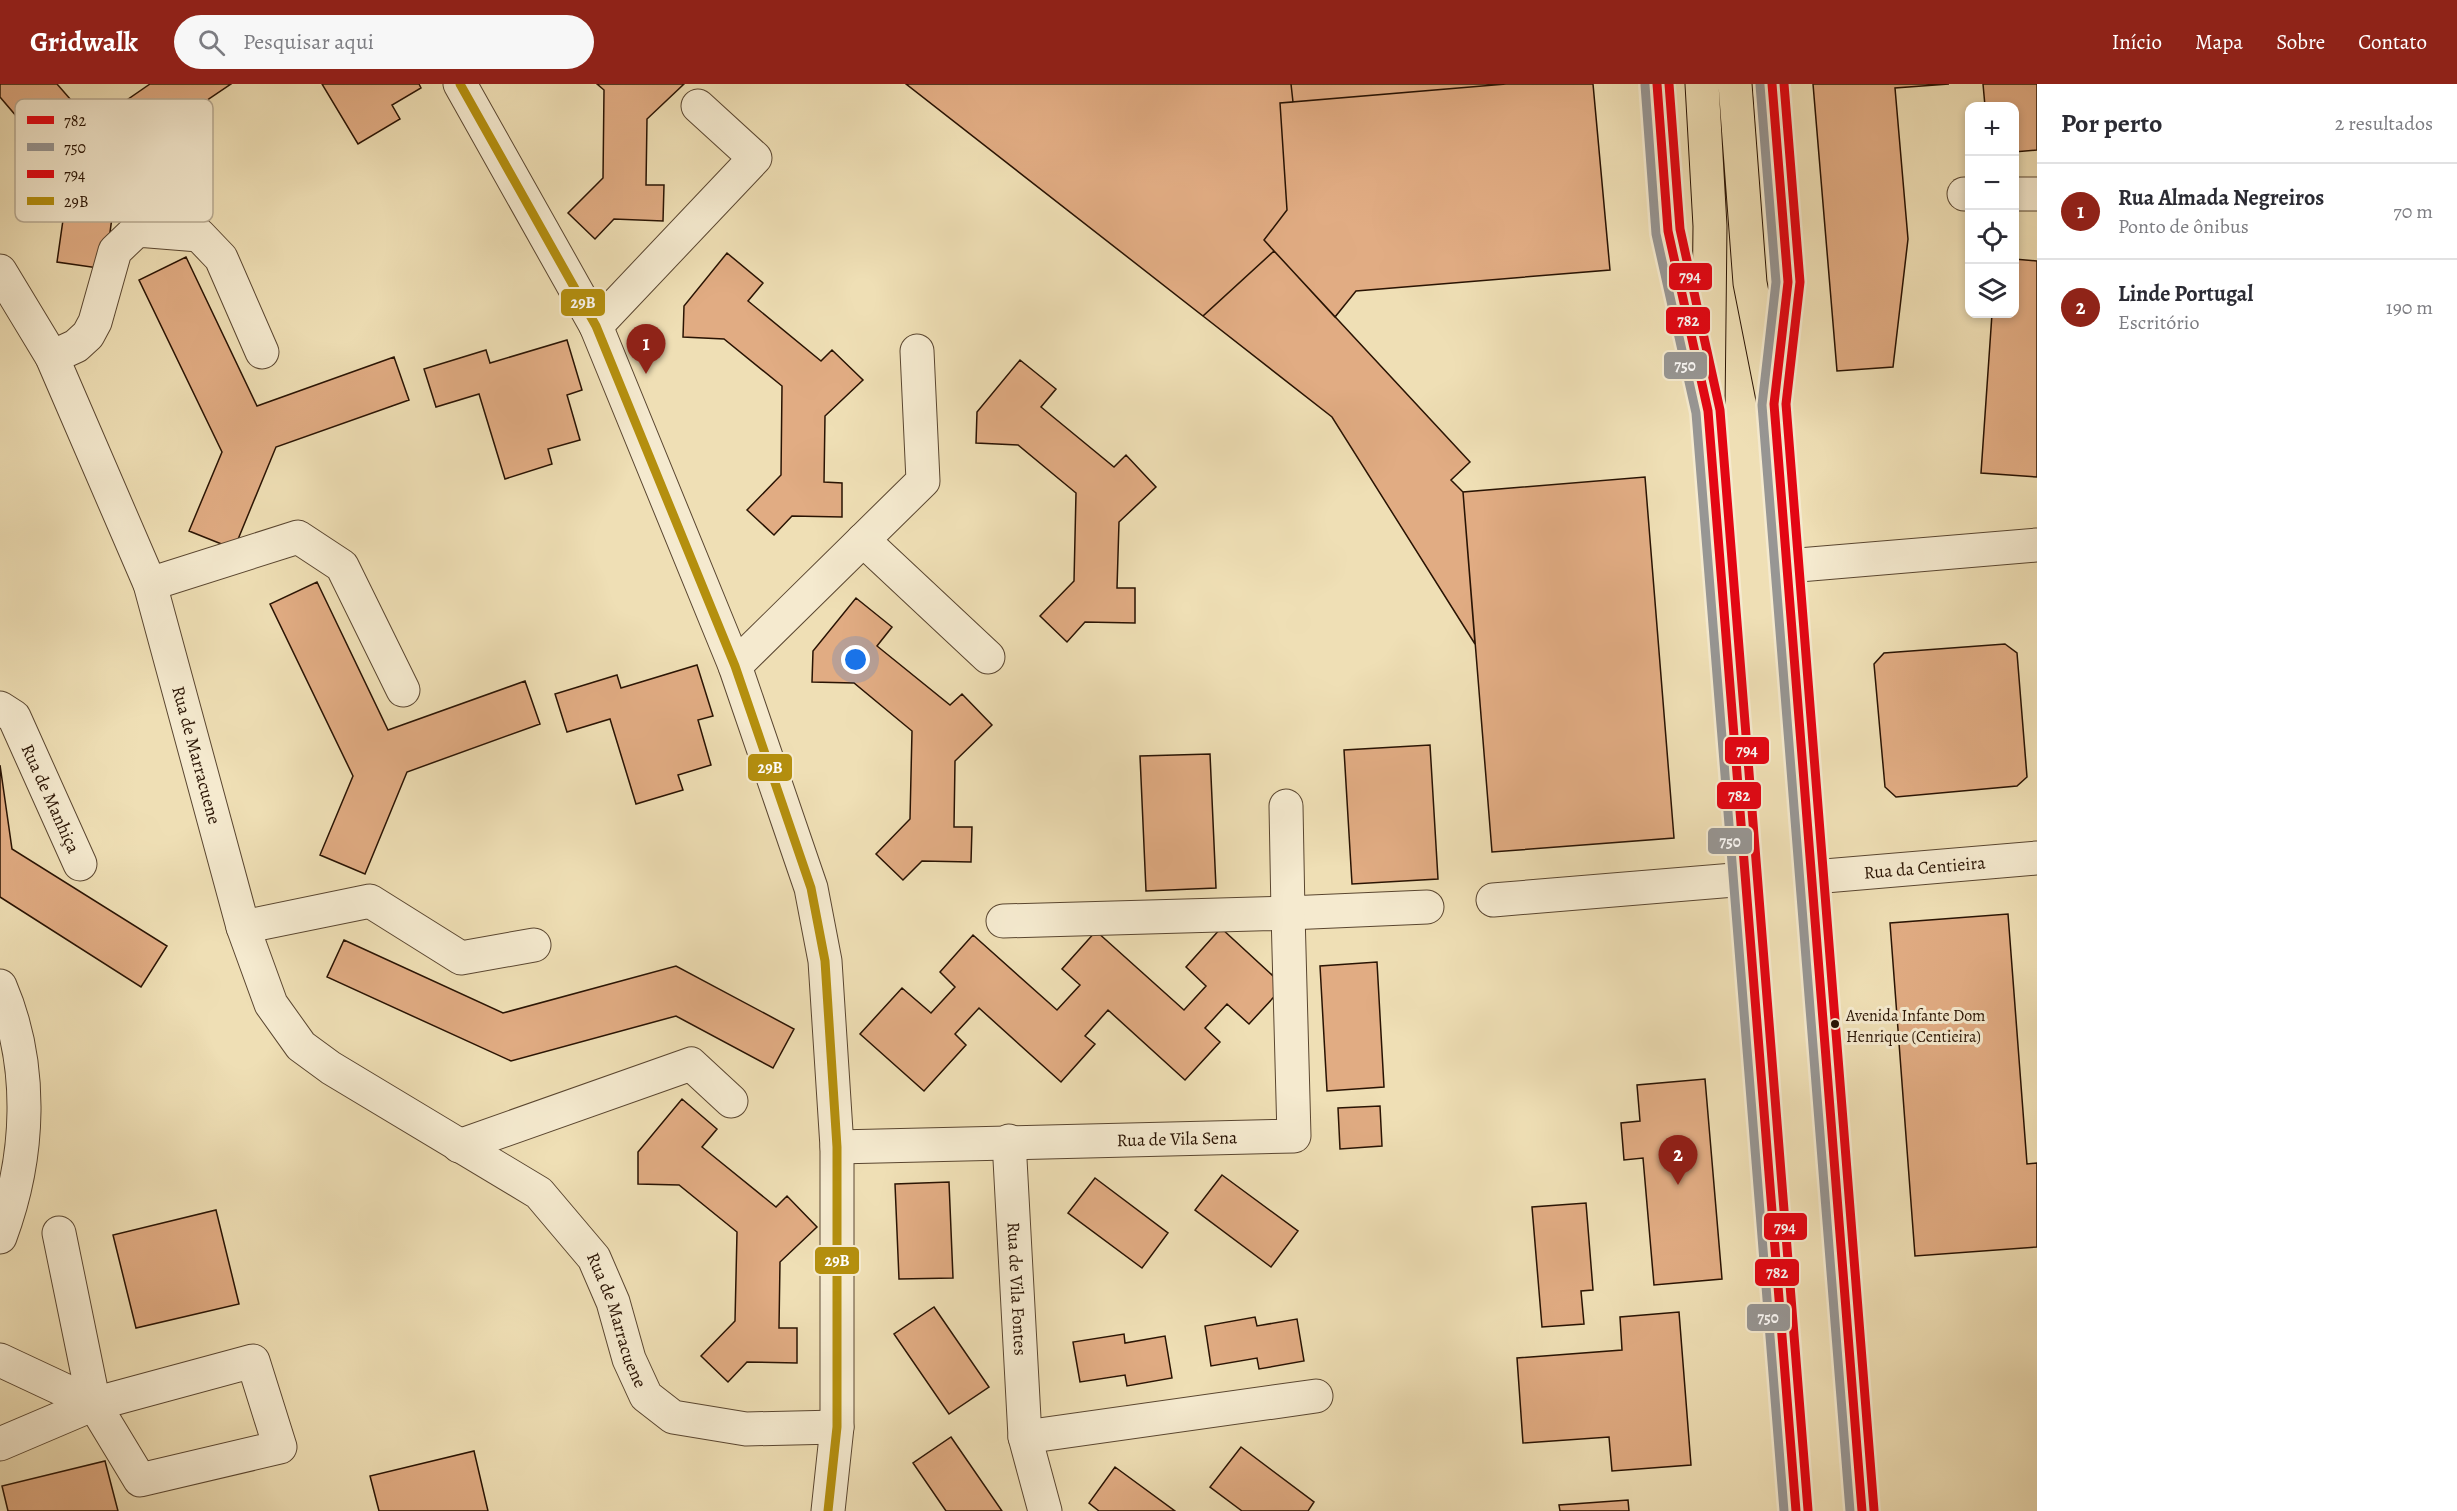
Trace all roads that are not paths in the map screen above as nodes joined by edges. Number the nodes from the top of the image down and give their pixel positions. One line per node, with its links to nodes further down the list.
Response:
1 (460, 84): 10 (street)
2 (1657, 84): 15 (highway)
3 (1702, 84): 15 (highway)
4 (1736, 84): 14 (highway)
5 (1772, 84): 14 (highway)
6 (698, 106): 10 (street)
7 (2019, 194): 8 (street)
8 (2037, 194)
9 (0, 271): 13 (street, Rua de Marracuene)
10 (596, 326): 21 (street)
11 (917, 351): 16 (street)
12 (262, 352): 13 (street)
13 (52, 357): 19 (street, Rua de Marracuene)
14 (1774, 404): 18 (highway)
15 (1708, 411): 28 (highway)
16 (863, 540): 20 (street); 21 (street)
17 (2037, 545): 18 (street)
18 (1787, 566): 27 (highway)
19 (150, 584): 22 (street); 33 (street, Rua de Marracuene)
20 (988, 657)
21 (735, 666): 40 (street)
22 (403, 690)
23 (0, 708): 26 (street, Rua de Manhiça)
24 (1286, 806): 31 (street, Rua de Vila Sena)
25 (2037, 858): 27 (street, Rua da Centieira)
26 (80, 864)
27 (1813, 877): 52 (highway)
28 (1746, 879): 29 (street); 51 (highway)
29 (1493, 900)
30 (1427, 907): 31 (street)
31 (1288, 913): 32 (street); 38 (street, Rua de Vila Sena)
32 (1004, 921)
33 (243, 927): 34 (street); 39 (street, Rua de Marracuene)
34 (534, 945)
35 (0, 986): 36 (street)
36 (12, 1097): 42 (street)
37 (731, 1101): 39 (street)
38 (1009, 1141): 40 (street, Rua de Vila Sena); 47 (street, Rua de Vila Fontes)
39 (459, 1146): 46 (street, Rua de Marracuene)
40 (837, 1147): 46 (street)
41 (59, 1233): 45 (street)
42 (0, 1237)
43 (0, 1360): 45 (street)
44 (1316, 1396): 47 (street)
45 (94, 1404): 45 (street); 48 (street)
46 (837, 1427): 49 (street)
47 (1025, 1437): 50 (street, Rua de Vila Fontes)
48 (0, 1444)
49 (828, 1511)
50 (1045, 1511)
51 (1797, 1511)
52 (1863, 1511)

